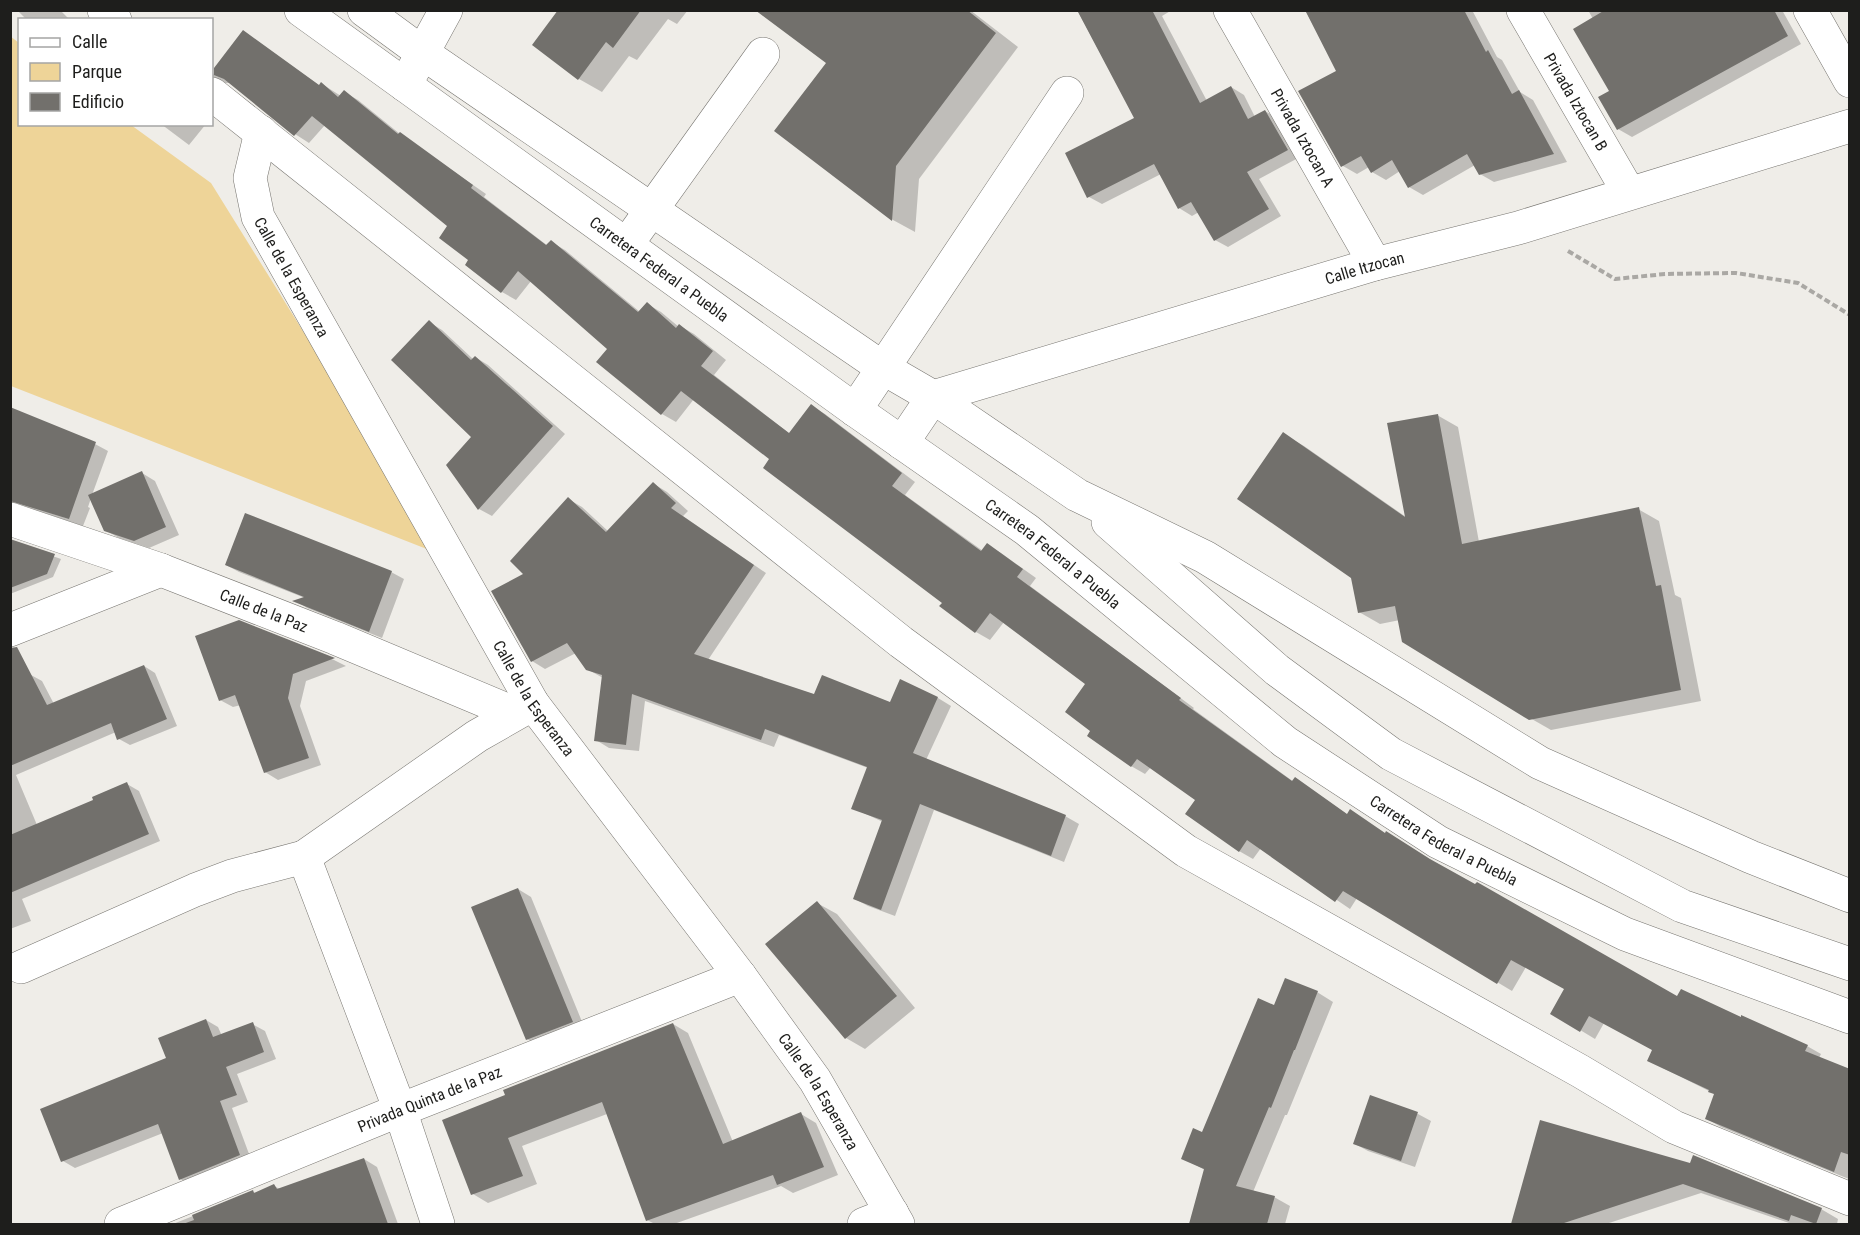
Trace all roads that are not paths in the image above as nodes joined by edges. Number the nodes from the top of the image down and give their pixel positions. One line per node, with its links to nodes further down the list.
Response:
1 (301, 10): 10 (street, Carretera Federal a Puebla)
2 (364, 10): 7 (street)
3 (446, 10): 7 (street)
4 (1230, 10): 18 (street, Privada Iztocan A)
5 (1523, 10): 15 (street, Privada Iztocan B)
6 (1810, 10): 9 (street)
7 (423, 54): 10 (street); 16 (street)
8 (763, 54): 16 (street)
9 (1850, 81)
10 (405, 85): 17 (street, Carretera Federal a Puebla)
11 (1066, 93): 19 (street)
12 (213, 95): 14 (street)
13 (1850, 126): 15 (street, Calle Itzocan)
14 (261, 132): 27 (street, Calle de la Esperanza); 35 (street)
15 (1629, 193): 18 (street, Calle Itzocan)
16 (651, 210): 17 (street); 19 (street)
17 (627, 244): 21 (street, Carretera Federal a Puebla)
18 (1375, 264): 20 (street, Calle Itzocan)
19 (883, 368): 20 (street); 21 (street)
20 (933, 397): 22 (street); 23 (street)
21 (855, 410): 22 (street, Carretera Federal a Puebla)
22 (902, 443): 33 (street, Carretera Federal a Puebla)
23 (1077, 495): 29 (street); 30 (street)
24 (10, 519): 25 (street, Calle de la Paz)
25 (161, 570): 26 (street); 27 (street, Calle de la Paz)
26 (10, 630)
27 (524, 708): 28 (street); 32 (street, Calle de la Esperanza)
28 (304, 857): 31 (street); 34 (street)
29 (1850, 896)
30 (1850, 964)
31 (21, 967)
32 (740, 976): 34 (street, Privada Quinta de la Paz); 36 (street, Calle de la Esperanza)
33 (1850, 1017)
34 (400, 1110): 37 (street, Privada Quinta de la Paz); 38 (street)
35 (1850, 1199)
36 (885, 1221)
37 (121, 1224)
38 (438, 1224)

